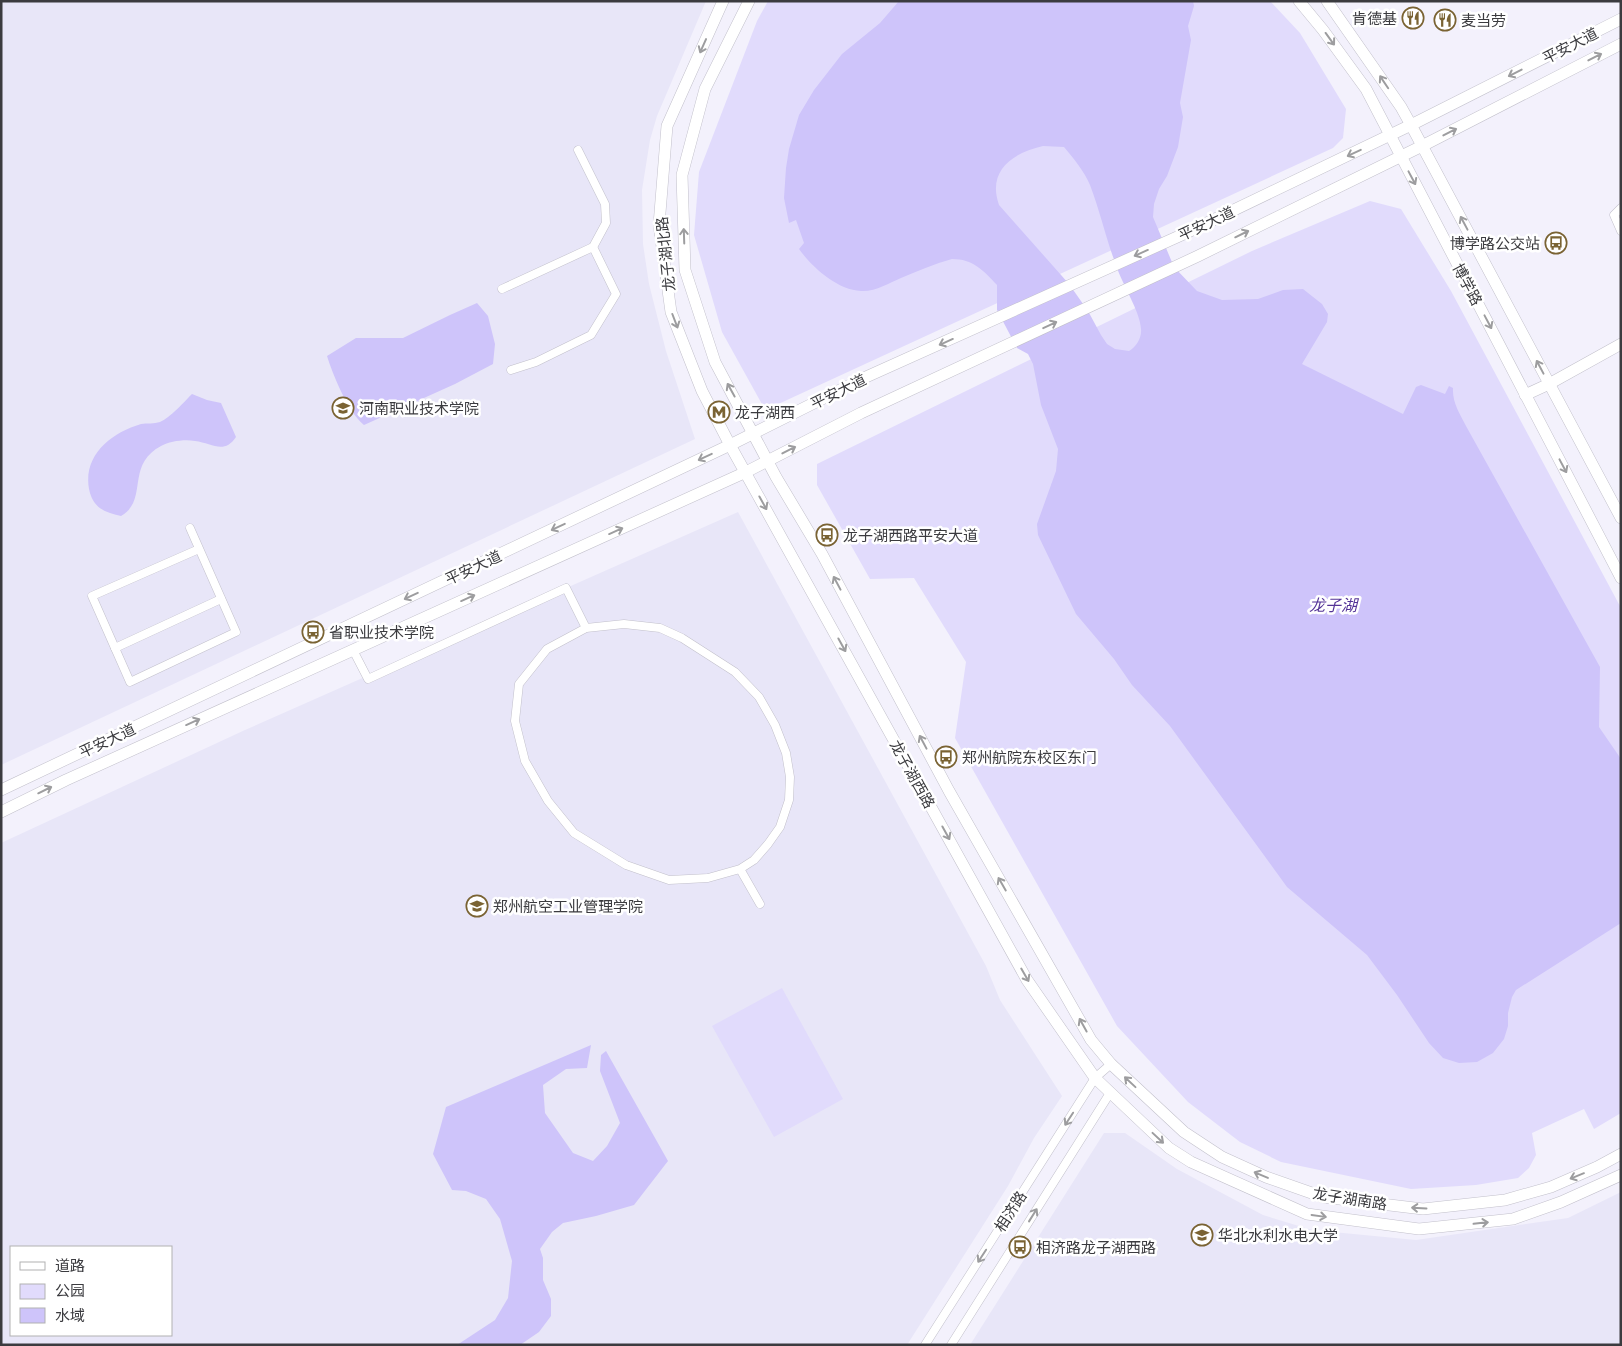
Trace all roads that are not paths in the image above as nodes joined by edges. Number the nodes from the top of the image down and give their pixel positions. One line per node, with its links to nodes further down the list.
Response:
1 (723, 1): 21 (main road, 龙子湖北路, one-way to 21)
2 (749, 1): 20 (main road, 龙子湖北路, one-way to 2)
3 (1299, 1): 8 (main road, 博学路, one-way to 8)
4 (1327, 1): 7 (main road, 博学路, one-way to 4)
5 (1621, 19): 7 (main road, 平安大道, one-way to 7)
6 (1621, 44): 9 (main road, 平安大道, one-way to 6)
7 (1411, 125): 8 (main road, 平安大道); 9 (main road, 博学路)
8 (1391, 135): 11 (main road, 博学路); 20 (main road, 平安大道, one-way to 20)
9 (1422, 146): 11 (main road, 平安大道); 18 (main road, 博学路, one-way to 9)
10 (578, 150): 14 (street)
11 (1401, 157): 19 (main road, 博学路, one-way to 19); 22 (main road, 平安大道, one-way to 11)
12 (1621, 208): 13 (street)
13 (1621, 231)
14 (593, 247): 15 (street); 17 (street)
15 (502, 289)
16 (1621, 344): 18 (main road)
17 (511, 370)
18 (1549, 384): 19 (main road); 24 (main road, 博学路)
19 (1525, 395): 27 (main road, 博学路, one-way to 27)
20 (754, 433): 21 (main road, 平安大道); 22 (main road, 龙子湖西路)
21 (730, 445): 23 (main road, 龙子湖西路); 32 (main road, 平安大道, one-way to 32)
22 (768, 461): 23 (main road, 平安大道); 36 (main road, 龙子湖西路, one-way to 22)
23 (746, 472): 31 (main road, 平安大道, one-way to 23); 37 (main road, 龙子湖西路, one-way to 37)
24 (1621, 518)
25 (190, 528): 26 (street)
26 (199, 549): 28 (street); 30 (street)
27 (1621, 578)
28 (221, 599): 30 (street); 30 (street)
29 (586, 628): 31 (street); 34 (street); 34 (street)
30 (115, 648)
31 (353, 650): 33 (main road, 平安大道, one-way to 31)
32 (1, 790)
33 (1, 812)
34 (740, 869): 35 (street)
35 (760, 904)
36 (1111, 1064): 37 (street, 相济路); 39 (main road, 龙子湖南路, one-way to 36)
37 (1095, 1078): 38 (main road, 龙子湖西路); 41 (street, 相济路, one-way to 41)
38 (1110, 1093): 40 (main road, 龙子湖南路, one-way to 40); 42 (street, 相济路, one-way to 38)
39 (1621, 1154)
40 (1621, 1175)
41 (925, 1345)
42 (951, 1345)

